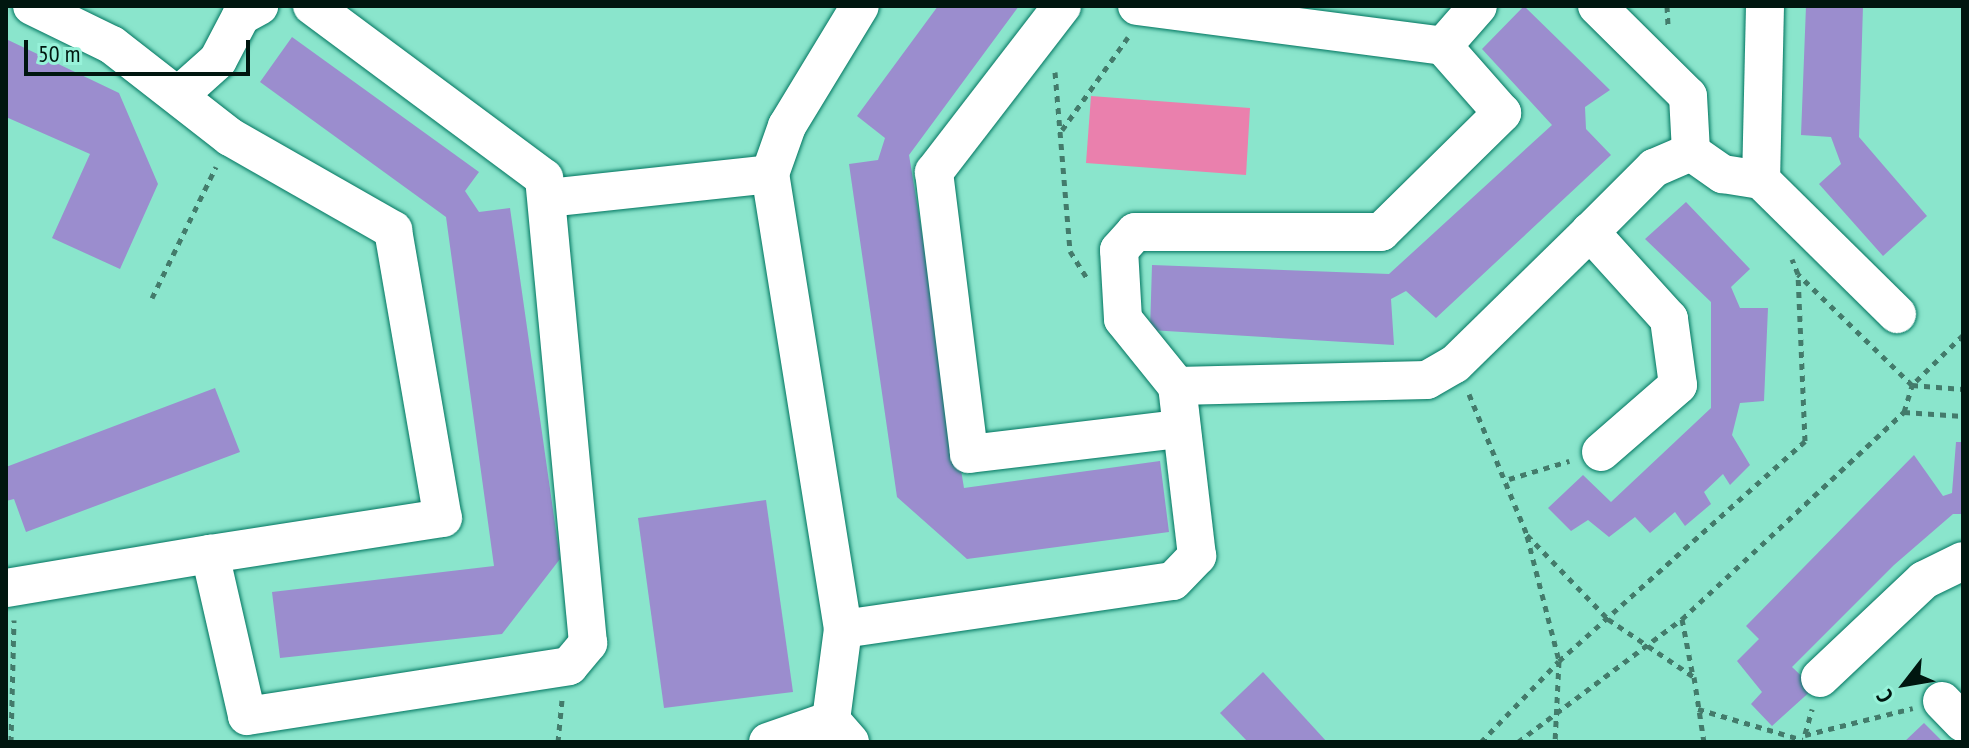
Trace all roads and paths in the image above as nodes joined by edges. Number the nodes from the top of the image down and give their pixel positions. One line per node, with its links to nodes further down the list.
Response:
1 (32, 6): 11 (lane)
2 (259, 6): 11 (lane)
3 (312, 6): 17 (lane)
4 (860, 6): 15 (lane)
5 (1478, 6): 10 (lane)
6 (1597, 6): 14 (lane)
7 (1765, 6): 16 (lane)
8 (1143, 7): 10 (lane); 12 (path)
9 (1056, 14): 12 (path); 31 (lane)
10 (1443, 46): 27 (lane)
11 (179, 95): 13 (lane)
12 (1061, 131): 21 (path)
13 (230, 137): 22 (path); 35 (lane)
14 (1691, 152): 16 (lane); 18 (lane)
15 (770, 174): 17 (lane); 40 (lane)
16 (1761, 180): 23 (lane)
17 (547, 198): 35 (lane)
18 (1590, 232): 25 (lane); 32 (lane)
19 (1788, 247): 20 (path)
20 (1798, 274): 26 (path); 38 (path)
21 (1089, 284)
22 (152, 298)
23 (1897, 314)
24 (1963, 335): 26 (path)
25 (1455, 364): 27 (lane); 33 (path)
26 (1912, 385): 28 (path); 29 (path)
27 (1177, 386): 31 (lane)
28 (1963, 389)
29 (1904, 412): 30 (path); 39 (path)
30 (1963, 416)
31 (1180, 429): 40 (lane)
32 (1601, 452): 33 (path)
33 (1509, 479): 34 (path)
34 (1527, 535): 38 (path); 42 (path)
35 (210, 554): 37 (lane)
36 (1963, 561): 44 (lane)
37 (10, 587): 49 (path)
38 (1608, 619): 41 (path); 42 (path)
39 (1682, 619): 41 (path); 43 (path)
40 (843, 629): 48 (lane)
41 (1642, 643): 43 (path); 45 (path)
42 (1559, 661): 45 (path); 51 (path)
43 (1694, 677): 46 (path)
44 (1820, 678)
45 (1558, 707): 52 (path); 53 (path)
46 (1698, 709): 47 (path); 54 (path)
47 (1952, 712)
48 (841, 731): 50 (lane)
49 (11, 742)
50 (768, 742)
51 (1481, 742)
52 (1518, 742)
53 (1555, 742)
54 (1704, 742)

